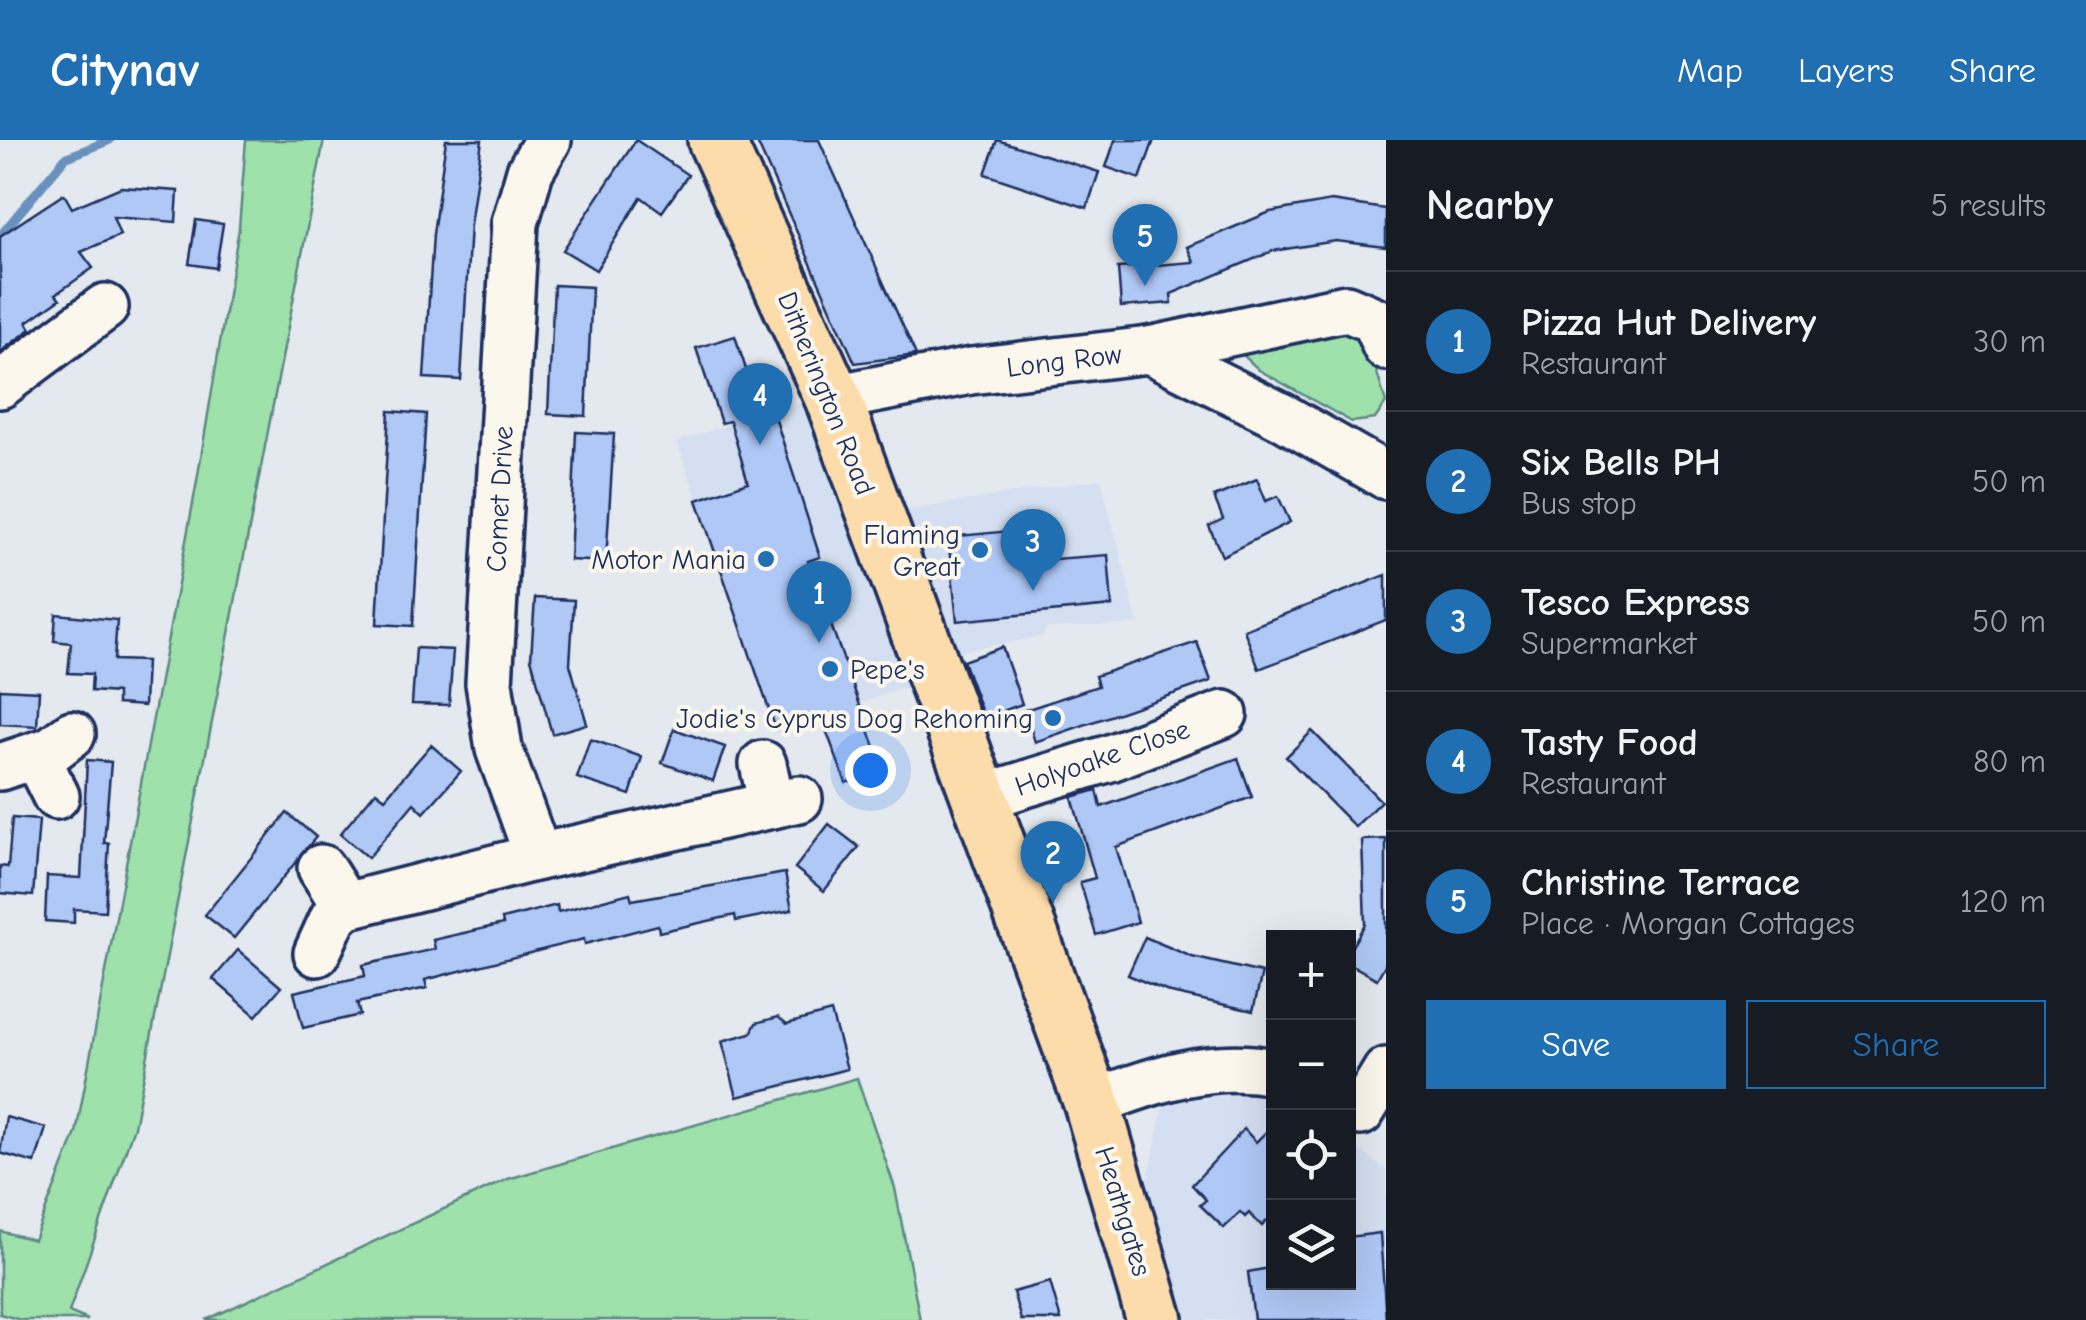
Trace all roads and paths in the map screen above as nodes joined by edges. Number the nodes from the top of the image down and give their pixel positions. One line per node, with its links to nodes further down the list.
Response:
1 (548, 140): 14 (street, Comet Drive)
2 (716, 140): 7 (main road, Ditherington Road)
3 (105, 308): 6 (street)
4 (1386, 347): 5 (street)
5 (1149, 350): 7 (street, Long Row); 8 (street, Long Row)
6 (0, 386)
7 (832, 398): 13 (main road, Ditherington Road)
8 (1385, 474)
9 (1224, 714): 13 (street, Holyoake Close)
10 (36, 753): 12 (street)
11 (778, 789): 14 (street)
12 (56, 796)
13 (980, 798): 18 (main road, Ditherington Road)
14 (538, 857): 15 (street)
15 (317, 953)
16 (1266, 1070): 18 (street)
17 (1386, 1071): 19 (street)
18 (1092, 1102): 20 (main road, Heathgates)
19 (1365, 1117)
20 (1155, 1320)

